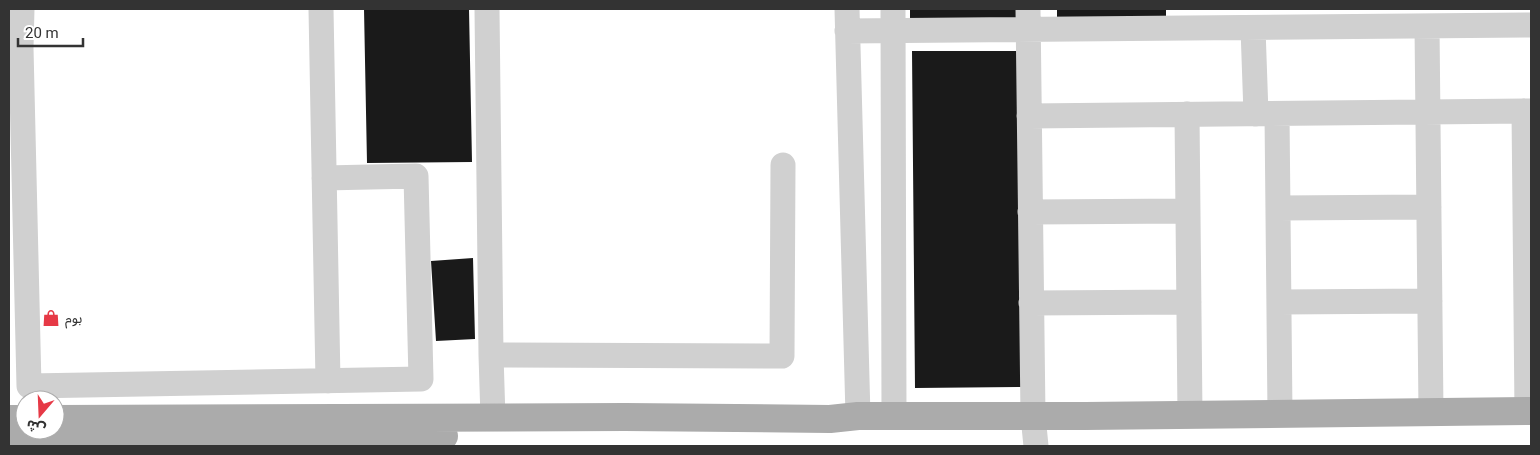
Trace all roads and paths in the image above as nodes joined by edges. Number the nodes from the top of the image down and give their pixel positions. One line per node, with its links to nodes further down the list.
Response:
1 (22, 9): 13 (street)
2 (321, 9): 20 (street)
3 (487, 9): 29 (street)
4 (1297, 18): 5 (street); 12 (street)
5 (1397, 18): 11 (street)
6 (1028, 19): 7 (street); 9 (street); 18 (street)
7 (1172, 19): 12 (street)
8 (847, 20): 9 (street); 35 (street)
9 (893, 20): 36 (street)
10 (1531, 20): 11 (street)
11 (1427, 26): 15 (street)
12 (1253, 28): 17 (street)
13 (15, 48): 30 (street)
14 (1528, 111): 15 (street); 31 (street)
15 (1428, 112): 17 (street); 21 (street)
16 (1187, 114): 17 (street); 18 (street); 23 (street)
17 (1267, 114): 22 (street)
18 (1029, 116): 24 (street)
19 (783, 165): 29 (street)
20 (324, 178): 30 (street); 30 (street)
21 (1429, 207): 22 (street); 25 (street)
22 (1278, 208): 27 (street)
23 (1188, 211): 24 (street); 26 (street)
24 (1030, 212): 28 (street)
25 (1430, 301): 27 (street); 32 (street)
26 (1189, 302): 28 (street); 34 (street)
27 (1279, 302): 33 (street)
28 (1031, 303): 37 (street)
29 (491, 355): 38 (street)
30 (328, 381)
31 (1529, 411): 32 (main road)
32 (1431, 412): 33 (main road)
33 (1280, 414): 34 (main road)
34 (1190, 415): 37 (main road)
35 (858, 416): 36 (main road); 40 (main road)
36 (894, 416): 37 (main road)
37 (1033, 416): 42 (street)
38 (493, 418): 39 (main road); 40 (main road)
39 (65, 419)
40 (830, 419): 41 (main road)
41 (9, 444)
42 (1036, 446)

